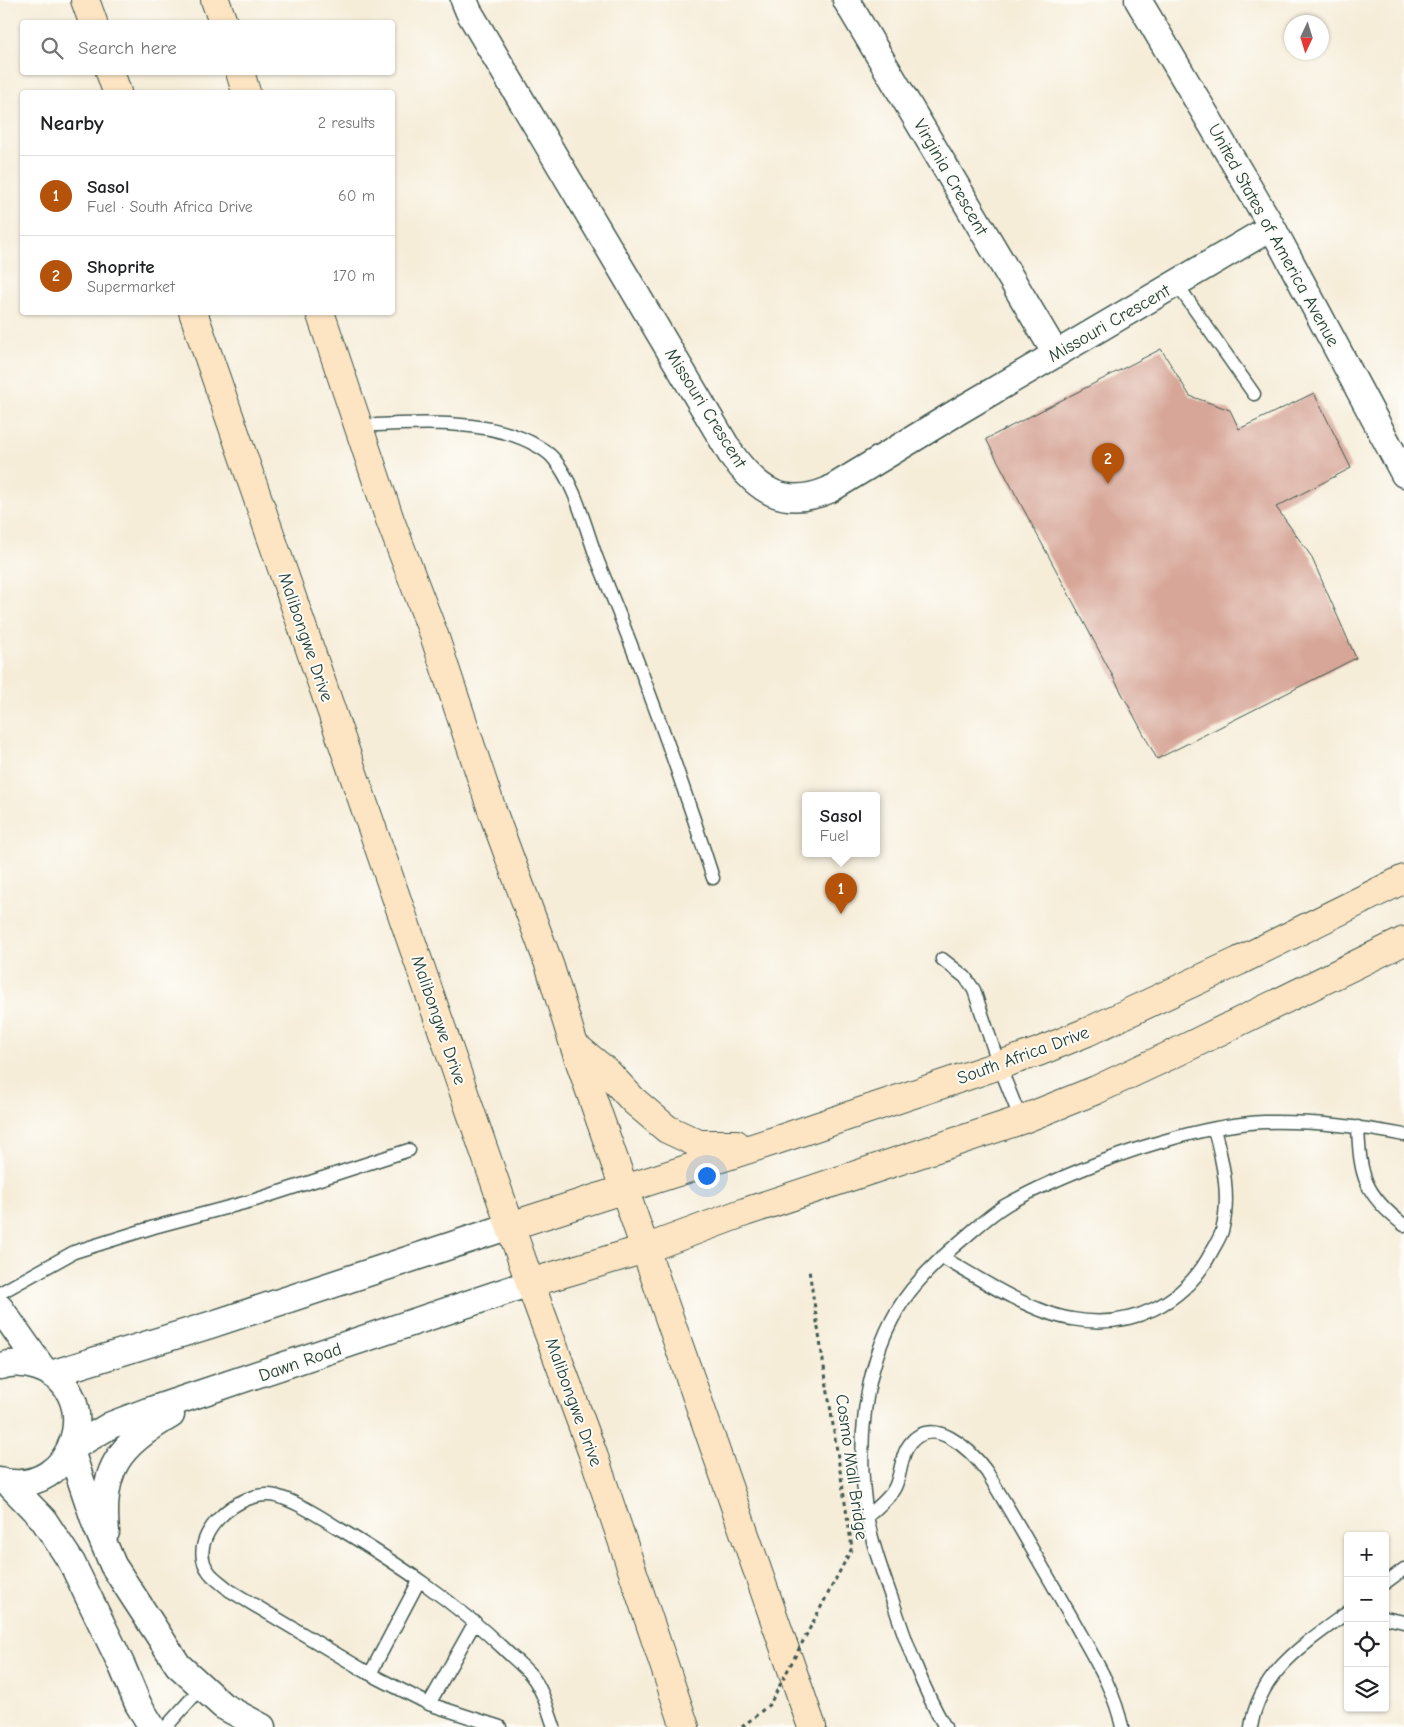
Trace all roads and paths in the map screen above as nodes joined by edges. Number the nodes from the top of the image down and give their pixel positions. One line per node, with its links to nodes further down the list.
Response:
1 (85, 0): 6 (main road)
2 (216, 0): 7 (main road)
3 (464, 0): 16 (street, Missouri Crescent)
4 (846, 0): 16 (street, Virginia Crescent)
5 (1138, 0): 12 (street, United States of America Avenue)
6 (91, 20)
7 (222, 20)
8 (111, 75): 10 (main road)
9 (241, 75): 11 (main road)
10 (116, 90)
11 (245, 90)
12 (1272, 227): 13 (street, Missouri Crescent); 19 (street, United States of America Avenue)
13 (1176, 283): 16 (street, Missouri Crescent); 17 (lane)
14 (194, 315): 34 (main road, Malibongwe Drive)
15 (321, 315): 18 (main road)
16 (1056, 354)
17 (1254, 394)
18 (358, 426): 20 (lane); 24 (main road)
19 (1402, 462)
20 (713, 878)
21 (1404, 879): 25 (main road, South Africa Drive)
22 (1404, 941): 26 (main road)
23 (942, 959): 25 (lane)
24 (574, 1045): 30 (main road); 32 (main road)
25 (999, 1065): 26 (lane); 30 (main road, South Africa Drive)
26 (1021, 1120): 35 (main road)
27 (1358, 1127): 28 (lane); 29 (lane); 33 (lane)
28 (1214, 1130): 36 (lane); 36 (lane)
29 (1404, 1135)
30 (777, 1140): 32 (main road, South Africa Drive)
31 (408, 1150): 39 (lane)
32 (624, 1187): 34 (main road, South Africa Drive); 35 (main road)
33 (1404, 1224)
34 (510, 1226): 38 (main road, Malibongwe Drive); 42 (street)
35 (645, 1249): 38 (main road); 65 (main road)
36 (942, 1257): 46 (lane)
37 (808, 1270): 64 (path, Cosmo Mall Bridge, bridge)
38 (530, 1283): 43 (street, Dawn Road); 63 (main road, Malibongwe Drive)
39 (0, 1294)
40 (0, 1308): 42 (street)
41 (0, 1366): 42 (street)
42 (47, 1371): 44 (street)
43 (219, 1389): 44 (street, Dawn Road); 47 (street)
44 (71, 1449): 45 (street); 47 (street)
45 (5, 1482): 58 (street)
46 (867, 1517): 66 (lane); 67 (lane)
47 (113, 1565): 56 (street)
48 (1404, 1569): 49 (lane)
49 (1389, 1580)
50 (419, 1581): 53 (lane); 55 (lane); 55 (lane)
51 (1344, 1615): 68 (lane)
52 (1389, 1619): 54 (lane)
53 (476, 1622): 57 (lane); 62 (lane)
54 (1404, 1622)
55 (370, 1674): 57 (lane)
56 (201, 1688): 59 (lane); 60 (street)
57 (428, 1704): 61 (lane)
58 (152, 1727)
59 (166, 1727)
60 (262, 1727)
61 (500, 1727)
62 (554, 1727)
63 (685, 1727)
64 (742, 1727)
65 (812, 1727)
66 (945, 1727)
67 (1122, 1727)
68 (1251, 1727)

